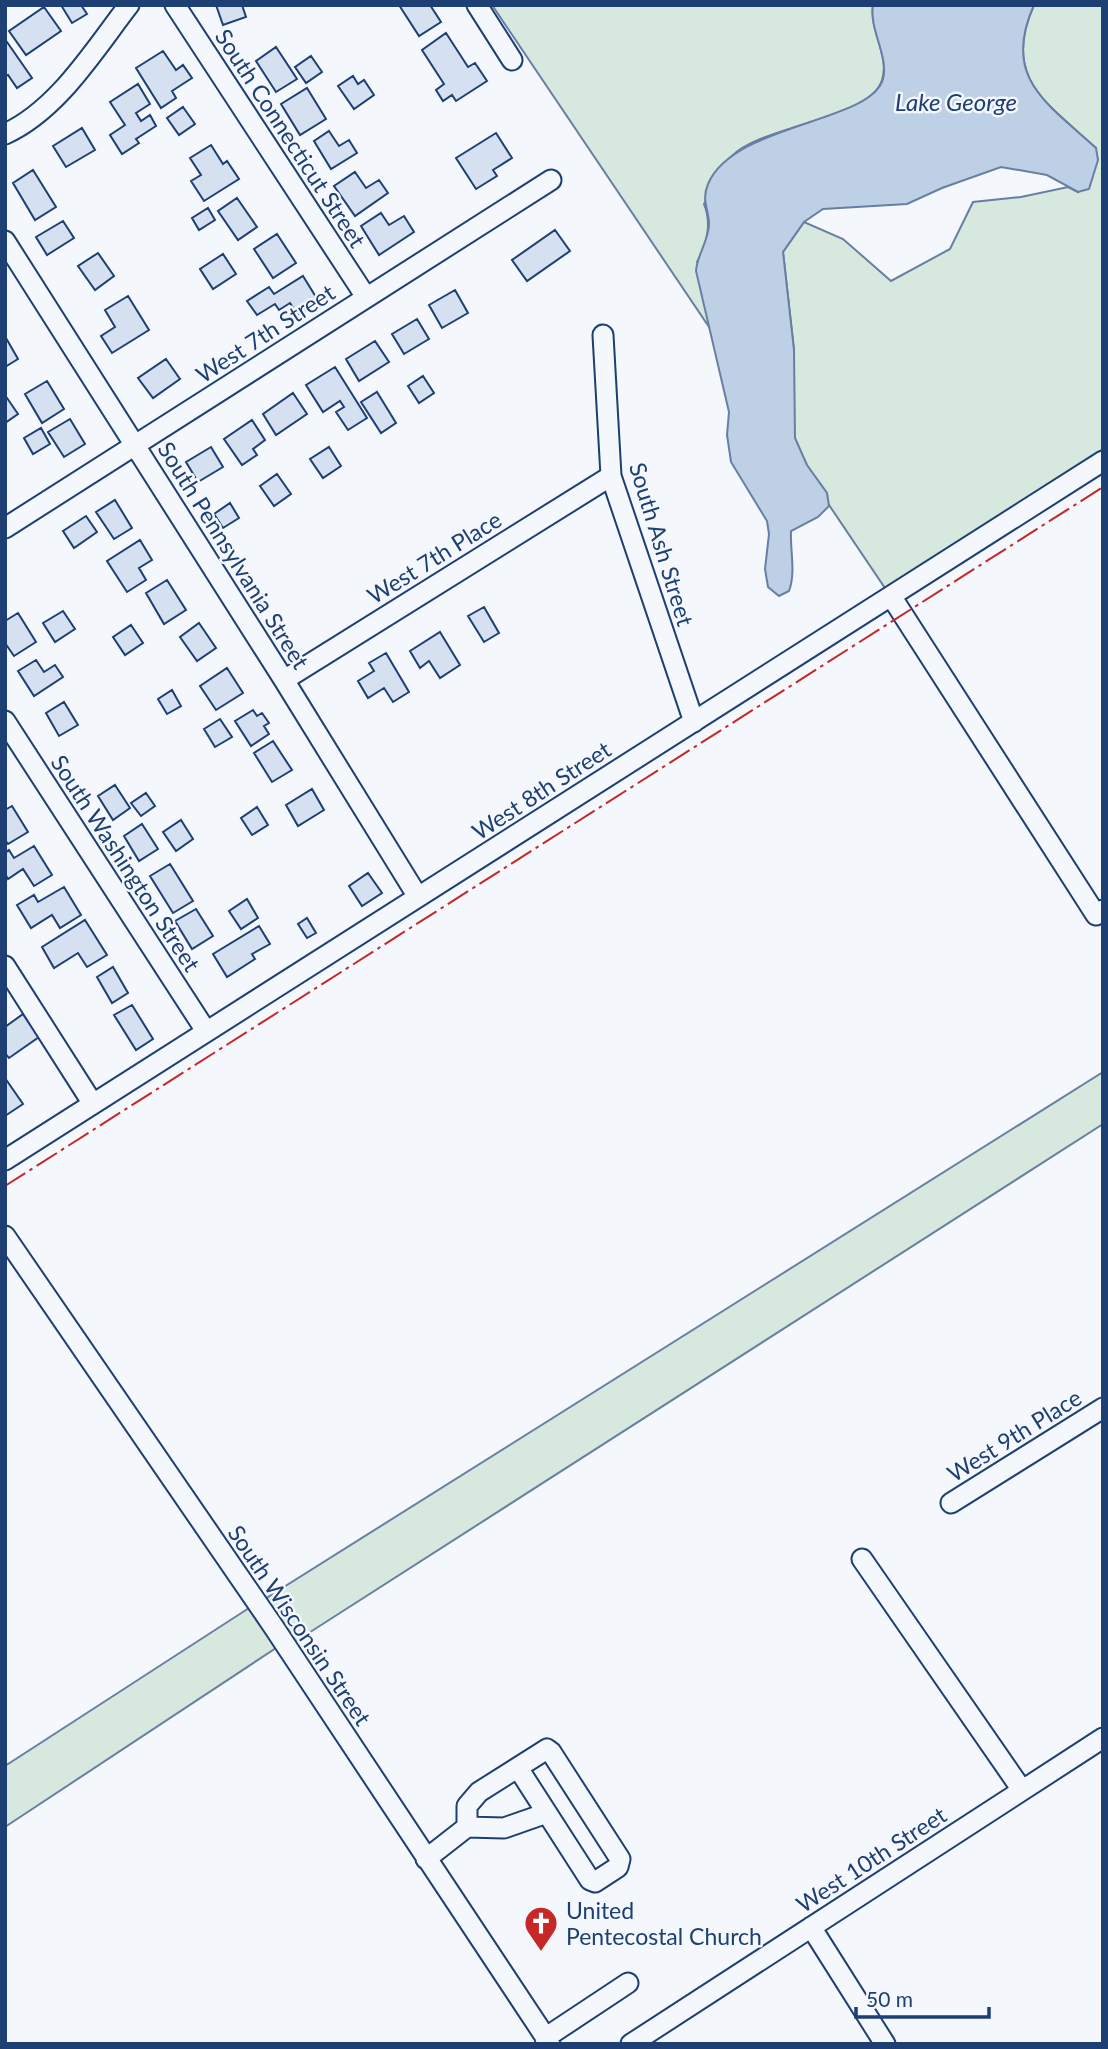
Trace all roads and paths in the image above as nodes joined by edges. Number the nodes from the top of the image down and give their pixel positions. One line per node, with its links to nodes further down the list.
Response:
1 (129, 5): 5 (street)
2 (175, 5): 8 (street, South Connecticut Street)
3 (477, 5): 4 (street)
4 (512, 60)
5 (5, 134)
6 (551, 180): 8 (street, West 7th Street)
7 (5, 241): 10 (street, South Pennsylvania Street)
8 (366, 297): 10 (street, West 7th Street)
9 (603, 335): 12 (street, South Ash Street)
10 (135, 445): 13 (street, West 7th Street); 15 (street, South Pennsylvania Street)
11 (1103, 461): 14 (street, West 8th Street)
12 (611, 476): 15 (street, West 7th Place); 17 (street, South Ash Street)
13 (5, 528)
14 (891, 596): 17 (street, West 8th Street); 19 (street)
15 (284, 680): 18 (street, South Pennsylvania Street)
16 (5, 721): 21 (street, South Washington Street)
17 (694, 722): 18 (street, West 8th Street)
18 (418, 897): 21 (street, West 8th Street)
19 (1103, 910)
20 (5, 966): 22 (street)
21 (206, 1031): 22 (street, West 8th Street)
22 (93, 1104): 23 (street, West 8th Street)
23 (5, 1160)
24 (5, 1236): 33 (street, South Wisconsin Street)
25 (1103, 1408): 26 (street, West 9th Place)
26 (951, 1503)
27 (862, 1559): 30 (street)
28 (1103, 1738): 30 (street, West 10th Street)
29 (518, 1768): 31 (street); 31 (street); 32 (street)
30 (1022, 1790): 34 (street, West 10th Street)
31 (547, 1813): 32 (street)
32 (467, 1826): 33 (street)
33 (426, 1859): 36 (street, South Wisconsin Street)
34 (811, 1927): 37 (street, West 10th Street); 38 (street)
35 (628, 1983): 36 (street)
36 (547, 2041)
37 (631, 2044)
38 (885, 2044)

